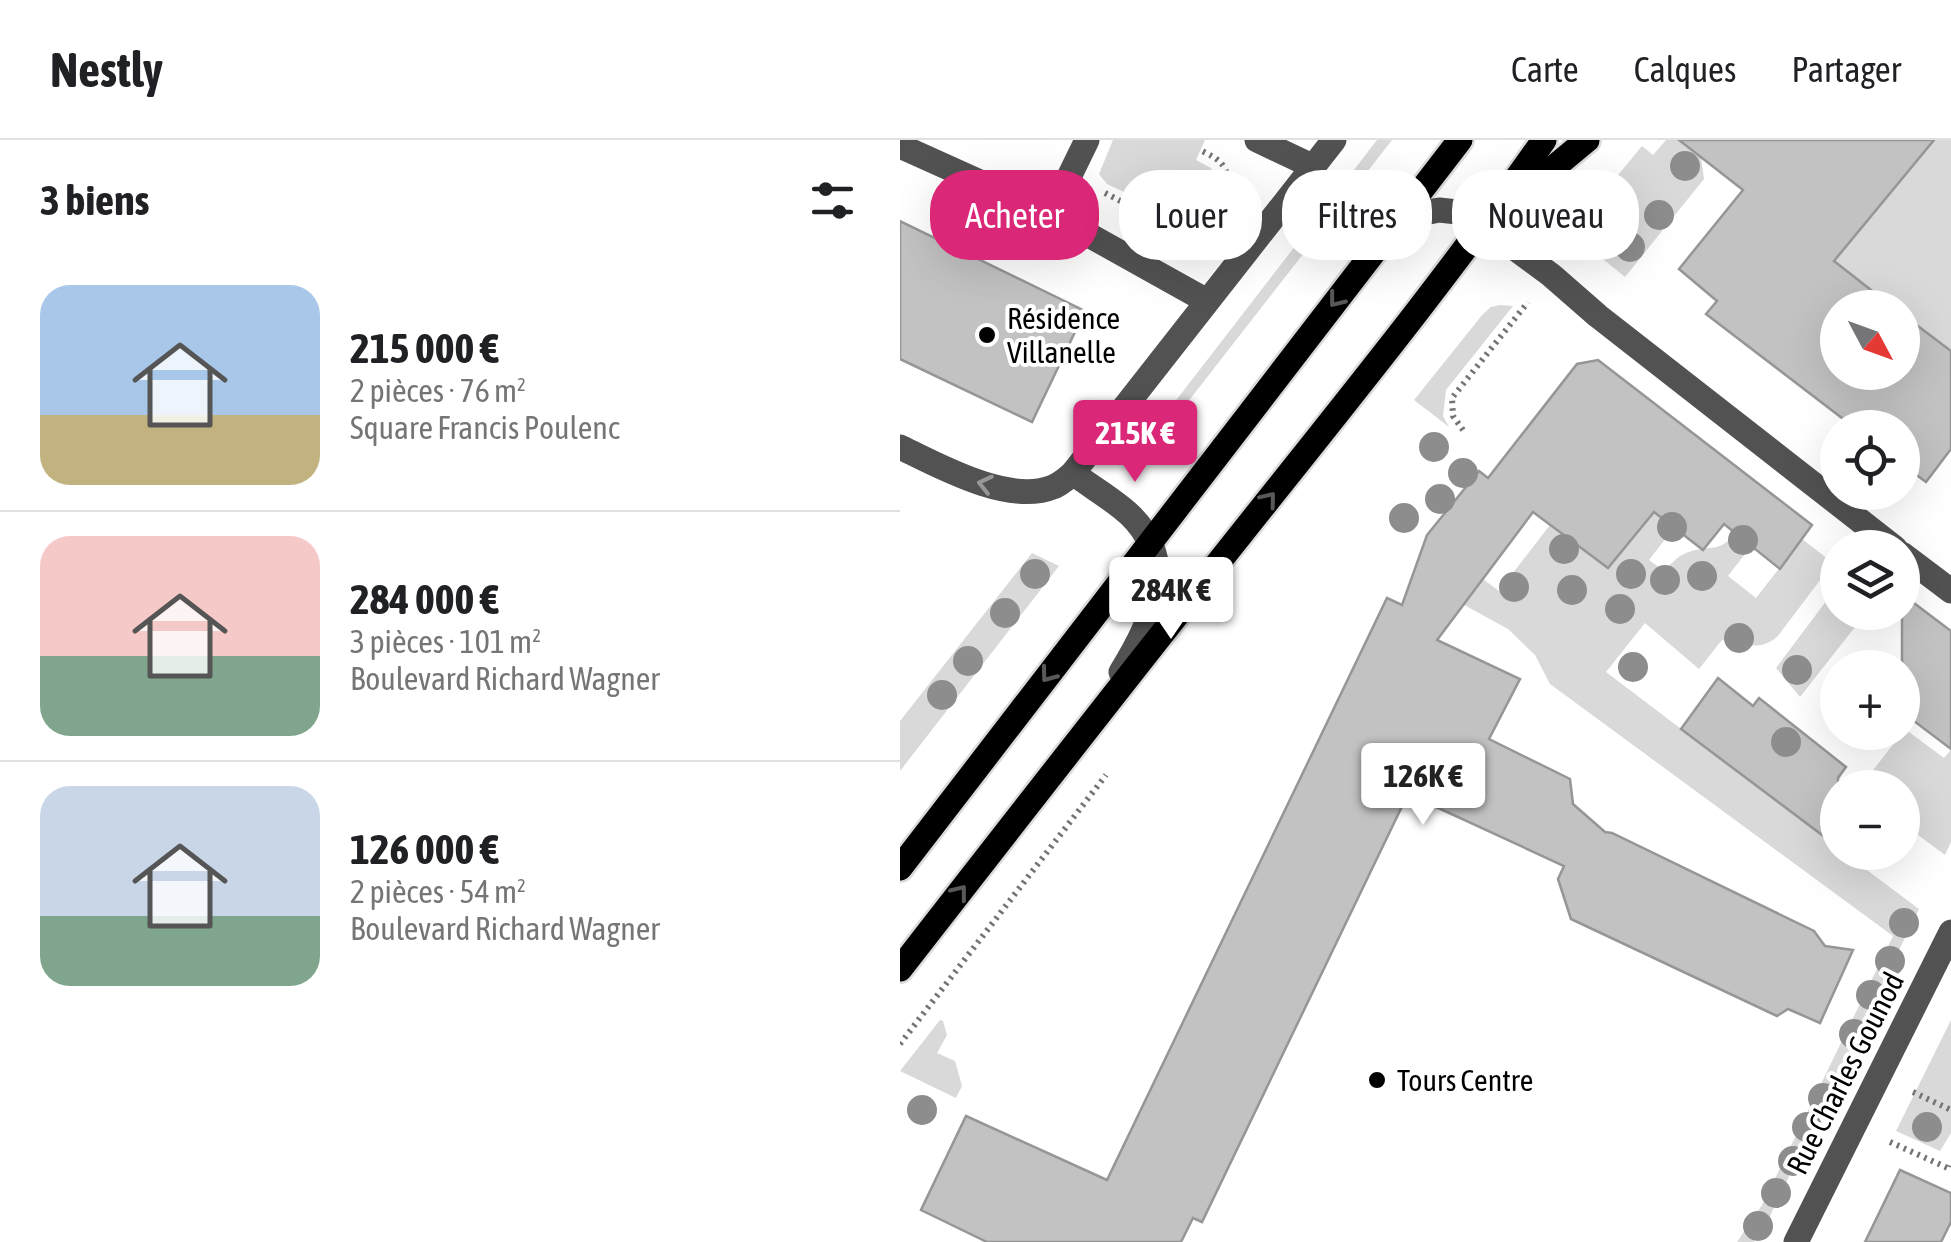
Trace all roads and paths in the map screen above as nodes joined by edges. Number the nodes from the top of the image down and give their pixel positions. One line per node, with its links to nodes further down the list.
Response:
1 (1087, 140): 11 (street)
2 (1258, 140): 9 (street)
3 (1334, 140): 9 (street)
4 (1460, 140): 14 (main road)
5 (1544, 140): 12 (main road)
6 (1587, 140): 13 (main road)
7 (900, 146): 10 (street)
8 (1200, 150): 15 (path)
9 (1312, 166): 21 (street)
10 (953, 170)
11 (1072, 170)
12 (1523, 170)
13 (1551, 170)
14 (1432, 176)
15 (1099, 191)
16 (1099, 241): 21 (street)
17 (1367, 260): 26 (main road, one-way to 26)
18 (1457, 260): 29 (main road, one-way to 18)
19 (1530, 260): 25 (street)
20 (1536, 294): 22 (path)
21 (1208, 301): 24 (street)
22 (1463, 430)
23 (900, 447): 24 (street, one-way to 23)
24 (1073, 473): 26 (street)
25 (1872, 530)
26 (1149, 542): 29 (street); 30 (main road, one-way to 30)
27 (1920, 568): 28 (street)
28 (1951, 591)
29 (1090, 723): 32 (main road, one-way to 29)
30 (900, 868)
31 (1951, 932): 37 (street, Rue Charles Gounod)
32 (900, 969)
33 (1912, 1092): 34 (path)
34 (1951, 1110)
35 (1888, 1142): 36 (path)
36 (1951, 1166)
37 (1796, 1242)

